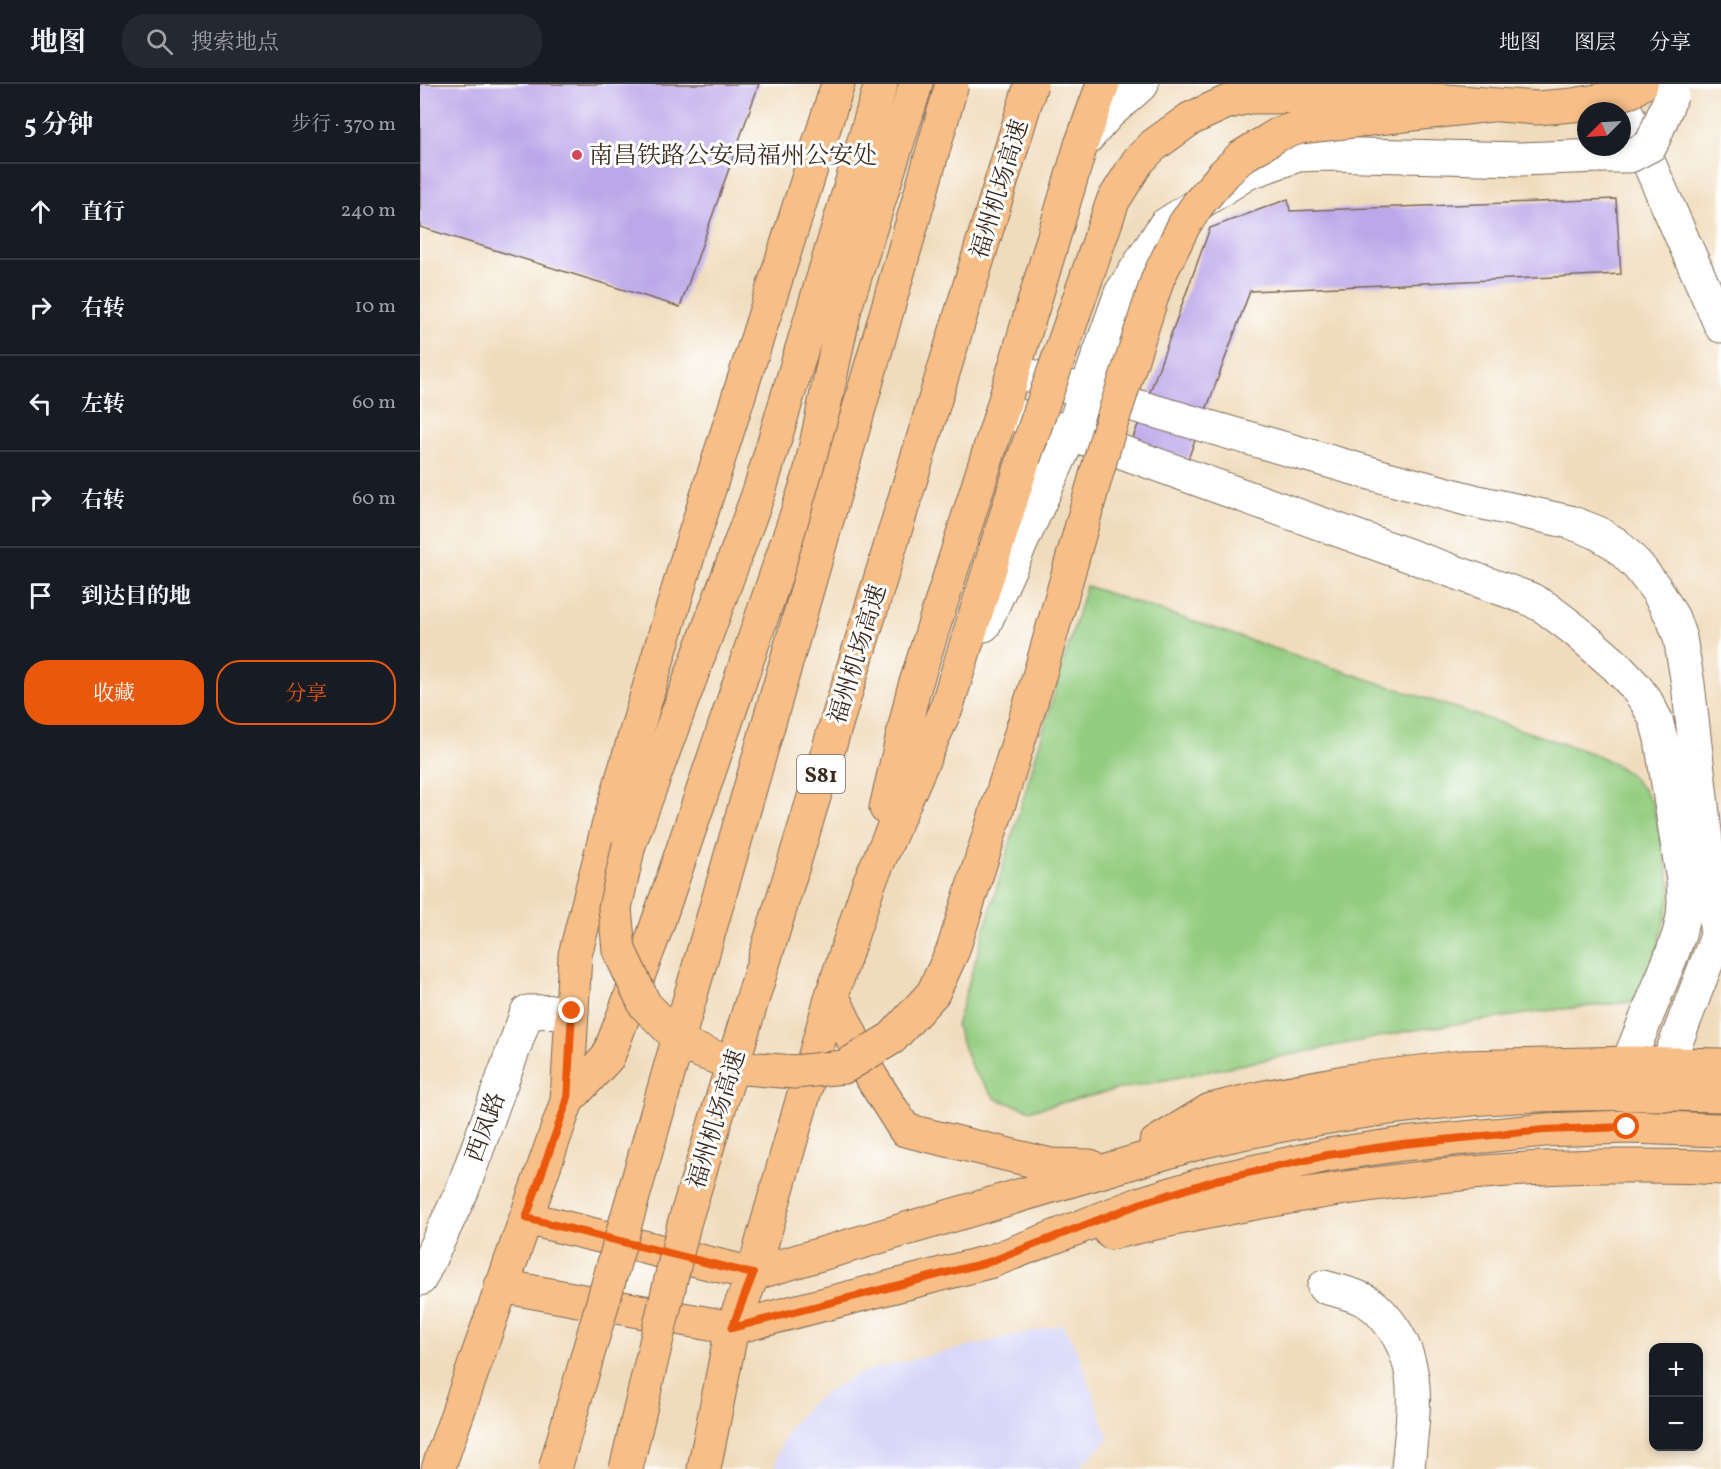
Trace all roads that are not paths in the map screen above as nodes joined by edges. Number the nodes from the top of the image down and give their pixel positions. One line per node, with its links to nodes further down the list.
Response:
1 (838, 84): 20 (main road)
2 (881, 84): 10 (main road, bridge)
3 (916, 84): 25 (main road)
4 (952, 84): 37 (main road, bridge)
5 (1031, 84): 38 (main road, 福州机场高速 / S81, bridge)
6 (1102, 84): 11 (main road)
7 (1142, 84): 11 (street)
8 (1614, 84): 12 (street)
9 (1662, 87): 10 (main road, bridge); 14 (street, bridge)
10 (1491, 105): 17 (main road, bridge)
11 (1081, 145): 13 (main road)
12 (1721, 326)
13 (1014, 371): 14 (street); 15 (main road)
14 (1086, 392): 16 (street); 22 (street)
15 (1002, 410): 16 (street); 18 (main road)
16 (1071, 434): 17 (street); 21 (street)
17 (947, 706): 18 (main road)
18 (869, 883): 19 (main road)
19 (832, 994): 27 (main road); 31 (main road)
20 (572, 1011): 25 (main road); 32 (street, 西凤路)
21 (1628, 1063): 22 (main road); 27 (main road)
22 (1668, 1063): 23 (main road)
23 (1721, 1065)
24 (1721, 1095): 27 (main road)
25 (567, 1101): 29 (main road)
26 (1721, 1130): 30 (main road)
27 (1115, 1167): 31 (main road)
28 (1721, 1168): 30 (main road)
29 (526, 1218): 31 (main road); 33 (main road)
30 (992, 1261): 35 (main road)
31 (753, 1274): 35 (main road)
32 (420, 1279)
33 (501, 1286): 35 (main road); 36 (main road)
34 (1324, 1287): 40 (street)
35 (732, 1328): 39 (main road)
36 (438, 1469)
37 (555, 1469)
38 (626, 1469)
39 (704, 1469)
40 (1408, 1469)

